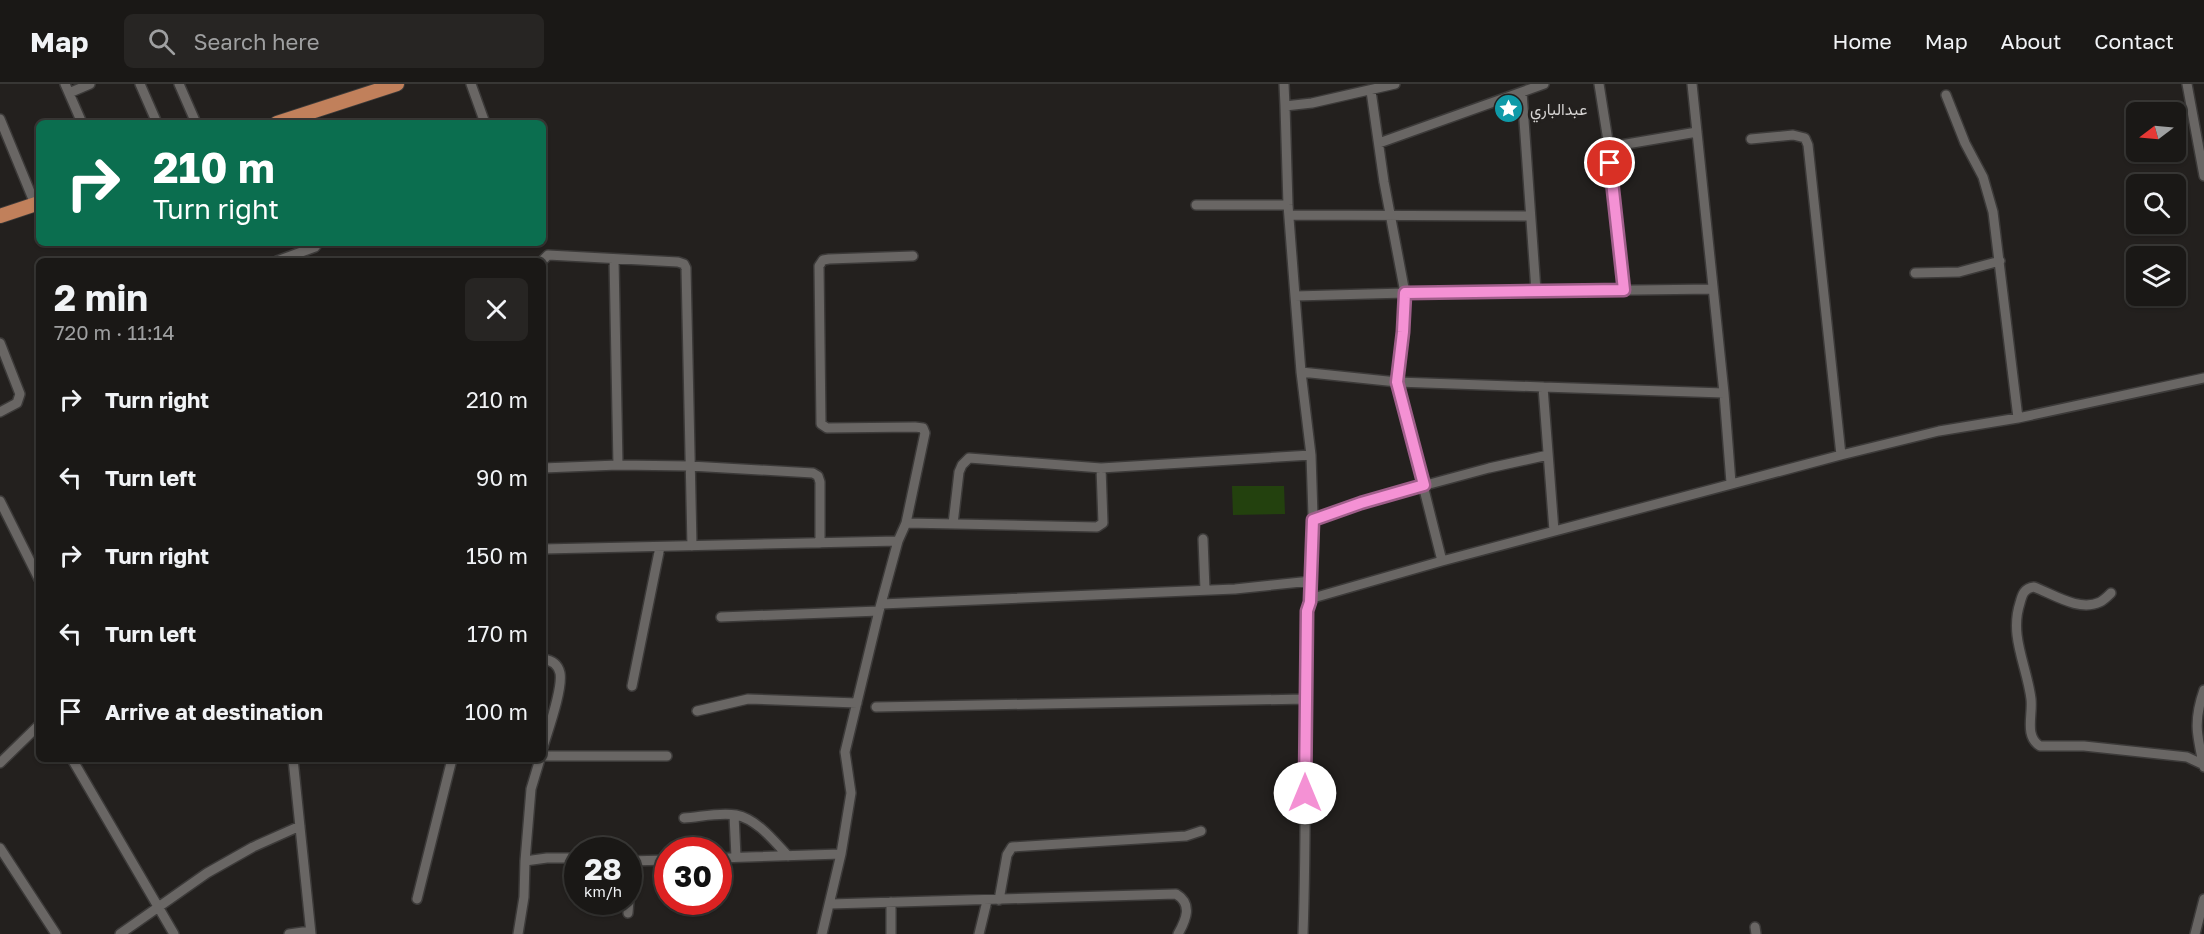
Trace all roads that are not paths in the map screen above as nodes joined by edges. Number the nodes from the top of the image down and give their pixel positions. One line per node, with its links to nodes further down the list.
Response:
1 (90, 84): 12 (street)
2 (140, 84): 19 (street)
3 (179, 84): 20 (street)
4 (397, 84): 21 (main road)
5 (471, 84): 22 (street)
6 (1284, 84): 16 (street)
7 (1395, 84): 13 (street)
8 (1544, 84): 14 (street)
9 (1599, 84): 26 (street)
10 (1692, 84): 23 (street)
11 (2187, 84): 27 (street)
12 (67, 88): 18 (street)
13 (1371, 91): 16 (street); 25 (street)
14 (1522, 92): 25 (street); 34 (street)
15 (1946, 95): 41 (street)
16 (1285, 106): 31 (street)
17 (0, 119): 28 (street)
18 (81, 120)
19 (156, 120)
20 (195, 120)
21 (286, 120)
22 (484, 120)
23 (1697, 132): 26 (street); 43 (street)
24 (1751, 139): 58 (street)
25 (1379, 143): 35 (street)
26 (1609, 147): 44 (street)
27 (2204, 176)
28 (36, 202)
29 (36, 204): 33 (main road)
30 (1196, 205): 31 (street)
31 (1288, 205): 32 (street)
32 (1288, 215): 35 (street); 47 (street)
33 (0, 216)
34 (1530, 216): 35 (street); 45 (street)
35 (1391, 217): 46 (street)
36 (316, 246): 38 (street)
37 (913, 256): 67 (street)
38 (286, 258)
39 (545, 258): 40 (street)
40 (614, 258): 59 (street); 60 (street)
41 (2000, 261): 42 (street); 55 (street)
42 (1915, 273)
43 (1713, 289): 44 (street); 53 (street)
44 (1624, 290): 45 (street)
45 (1536, 291): 46 (street)
46 (1405, 293): 47 (street); 51 (street)
47 (1295, 296): 49 (street)
48 (0, 343): 54 (street)
49 (1301, 372): 51 (street); 56 (street)
50 (2204, 378): 55 (street)
51 (1397, 382): 52 (street); 64 (street)
52 (1543, 387): 53 (street); 57 (street)
53 (1724, 393): 63 (street)
54 (0, 412)
55 (2018, 418): 58 (street)
56 (1311, 455): 62 (street); 66 (street)
57 (1548, 455): 64 (street); 69 (street)
58 (1841, 455): 63 (street)
59 (618, 465): 60 (street); 61 (street)
60 (690, 466): 72 (street); 73 (street)
61 (546, 468)
62 (1101, 468): 68 (street); 68 (street)
63 (1731, 483): 69 (street)
64 (1424, 485): 66 (street); 76 (street)
65 (0, 501): 77 (street)
66 (1313, 520): 78 (street)
67 (906, 523): 68 (street); 71 (street)
68 (953, 524)
69 (1554, 531): 76 (street)
70 (1203, 539): 79 (street)
71 (898, 541): 72 (street); 82 (street)
72 (820, 543): 73 (street)
73 (692, 546): 74 (street)
74 (660, 547): 75 (street); 85 (street)
75 (546, 549)
76 (1442, 561): 81 (street)
77 (36, 573)
78 (1311, 582): 79 (street); 81 (street)
79 (1205, 590): 82 (street)
80 (2111, 593): 100 (street)
81 (1310, 602): 87 (street)
82 (880, 607): 83 (street); 88 (street)
83 (721, 617)
84 (546, 659): 92 (street)
85 (632, 686)
86 (2204, 690): 100 (street)
87 (1305, 699): 89 (street); 129 (street)
88 (857, 703): 90 (street); 106 (street)
89 (876, 707)
90 (697, 711)
91 (36, 728): 99 (street)
92 (546, 736)
93 (546, 756): 94 (street)
94 (667, 756)
95 (74, 762): 118 (street)
96 (293, 762): 103 (street)
97 (451, 762): 112 (street)
98 (539, 762): 111 (street)
99 (0, 763)
100 (2204, 766)
101 (734, 814): 102 (street); 107 (street); 110 (street)
102 (684, 818)
103 (300, 826): 118 (street); 119 (street)
104 (1201, 831): 114 (street)
105 (0, 848): 120 (street)
106 (841, 854): 107 (street); 117 (street)
107 (788, 856): 110 (street)
108 (564, 857): 111 (street)
109 (732, 857): 110 (street)
110 (736, 857)
111 (525, 861): 124 (street)
112 (417, 899)
113 (2204, 899): 130 (street)
114 (999, 900): 115 (street); 128 (street)
115 (987, 901): 116 (street); 127 (street)
116 (891, 902): 117 (street); 126 (street)
117 (830, 904): 125 (street)
118 (158, 907): 121 (street); 122 (street)
119 (311, 933): 123 (street)
120 (56, 934)
121 (120, 934)
122 (174, 934)
123 (289, 934)
124 (518, 934)
125 (822, 934)
126 (891, 934)
127 (979, 934)
128 (1178, 934)
129 (1303, 934)
130 (2195, 934)

